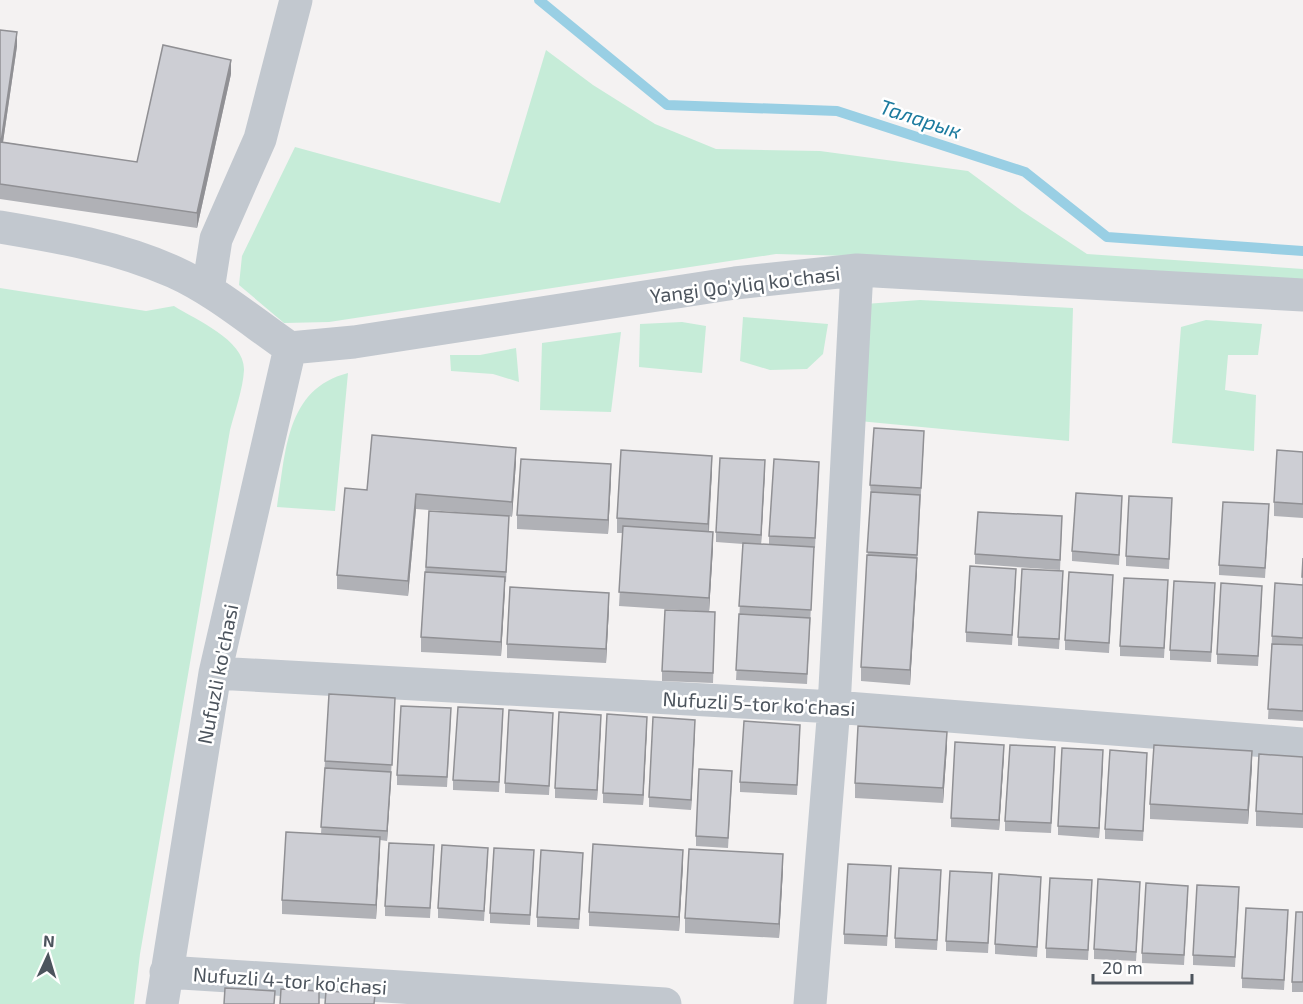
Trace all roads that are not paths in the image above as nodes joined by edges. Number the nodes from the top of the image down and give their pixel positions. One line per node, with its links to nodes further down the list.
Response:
1 (296, 0): 4 (street)
2 (0, 226): 4 (street)
3 (857, 270): 5 (street, Yangi Qo'yliq ko'chasi); 6 (street, Yangi Qo'yliq ko'chasi); 8 (street)
4 (208, 290): 6 (street)
5 (1303, 295)
6 (290, 348): 7 (street, Nufuzli ko'chasi)
7 (215, 673): 8 (street, Nufuzli 5-tor ko'chasi); 10 (street, Nufuzli ko'chasi)
8 (834, 706): 9 (street, Nufuzli 5-tor ko'chasi); 13 (street)
9 (1303, 744)
10 (166, 972): 11 (street, Nufuzli ko'chasi); 12 (street, Nufuzli 4-tor ko'chasi)
11 (162, 1004)
12 (665, 1004)
13 (810, 1004)

